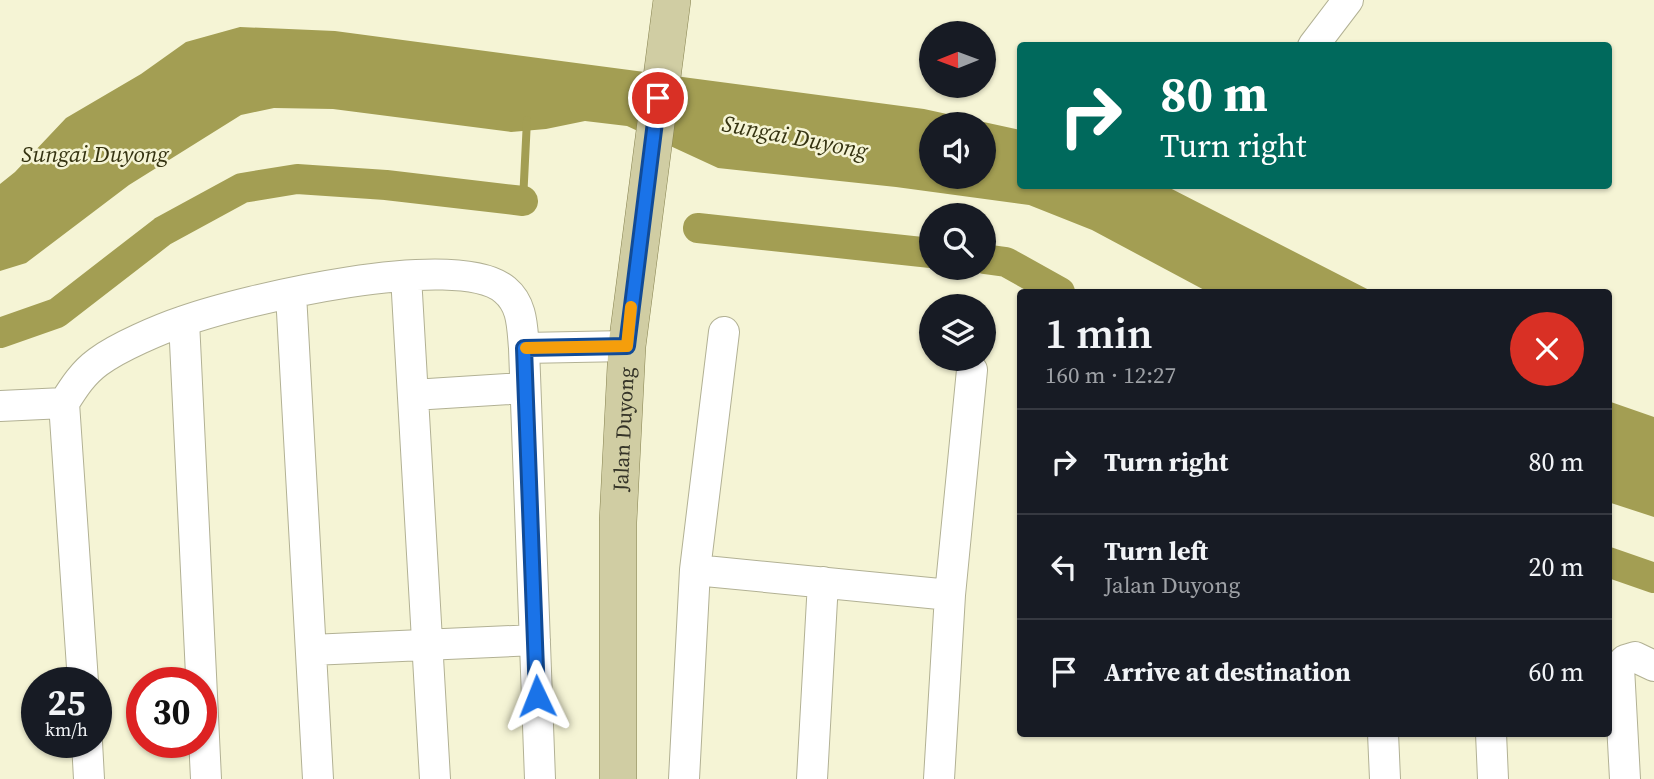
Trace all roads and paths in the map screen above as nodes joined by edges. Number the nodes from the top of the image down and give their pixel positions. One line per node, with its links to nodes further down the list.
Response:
1 (672, 0): 8 (main road, Jalan Duyong)
2 (1348, 0): 3 (street)
3 (1316, 42)
4 (406, 276): 5 (street); 9 (street); 12 (street)
5 (291, 294): 6 (street); 20 (street)
6 (184, 321): 13 (street); 27 (street)
7 (724, 332): 15 (street)
8 (627, 346): 9 (street); 31 (main road, Jalan Duyong)
9 (524, 348): 11 (street)
10 (972, 371): 17 (street)
11 (524, 388): 12 (street); 18 (street)
12 (413, 395): 19 (street)
13 (64, 402): 14 (street); 22 (street)
14 (0, 406)
15 (695, 570): 16 (street); 32 (street)
16 (823, 582): 17 (street); 33 (street)
17 (950, 595): 34 (street)
18 (535, 640): 19 (street); 30 (street)
19 (425, 645): 20 (street); 29 (street)
20 (311, 650): 28 (street)
21 (1654, 666): 37 (street)
22 (82, 667)
23 (1383, 737): 35 (street)
24 (1491, 737): 36 (street)
25 (87, 758): 26 (street)
26 (89, 779)
27 (206, 779)
28 (318, 779)
29 (435, 779)
30 (540, 779)
31 (618, 779)
32 (684, 779)
33 (812, 779)
34 (939, 779)
35 (1385, 779)
36 (1493, 779)
37 (1625, 779)

